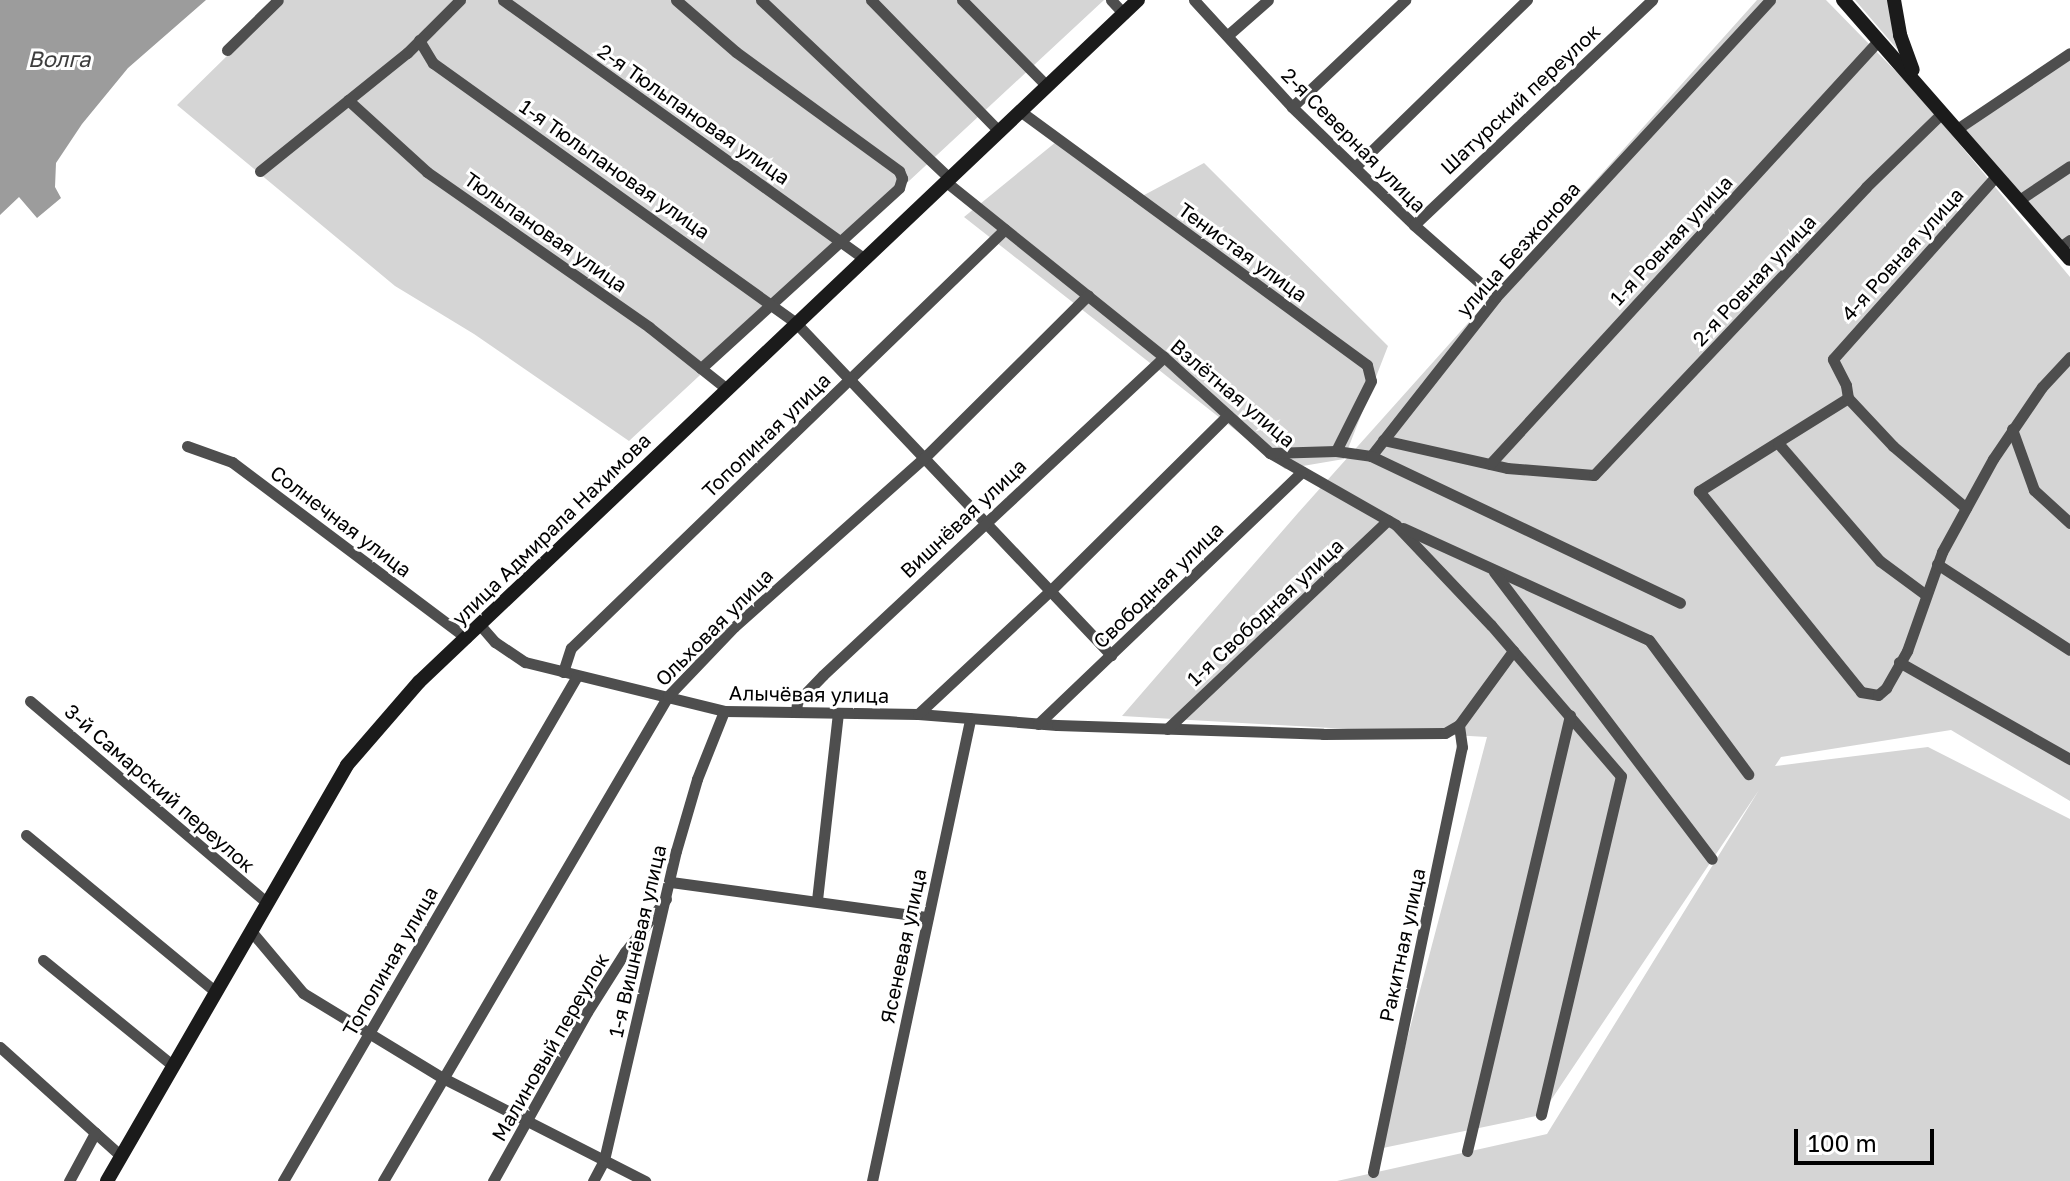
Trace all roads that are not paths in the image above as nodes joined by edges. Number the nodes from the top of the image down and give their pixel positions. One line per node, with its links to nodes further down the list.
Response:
1 (278, 0): 22 (street)
2 (460, 0): 20 (street)
3 (503, 0): 40 (street, 2-я Тюльпановая улица)
4 (676, 0): 40 (street)
5 (761, 0): 36 (street, Взлётная улица)
6 (871, 0): 31 (street)
7 (962, 0): 24 (street)
8 (1111, 0): 18 (street)
9 (1138, 0): 18 (main road, улица Адмирала Нахимова)
10 (1194, 0): 19 (street, 2-я Северная улица)
11 (1268, 0): 19 (street)
12 (1405, 0): 27 (street)
13 (1527, 0): 33 (street)
14 (1652, 0): 38 (street, Шатурский переулок)
15 (1770, 0): 44 (street, улица Безжонова)
16 (1843, 0): 21 (main road)
17 (1894, 0): 25 (main road)
18 (1124, 14): 24 (main road, улица Адмирала Нахимова)
19 (1228, 35): 27 (street, 2-я Северная улица)
20 (419, 40): 26 (street); 45 (street, 1-я Тюльпановая улица)
21 (1879, 40): 25 (main road); 62 (street, 1-я Ровная улица)
22 (227, 50)
23 (2070, 53): 30 (street)
24 (1047, 86): 28 (main road, улица Адмирала Нахимова)
25 (1925, 91): 29 (main road)
26 (348, 100): 34 (street); 49 (street, Тюльпановая улица)
27 (1292, 107): 33 (street, 2-я Северная улица)
28 (1020, 111): 31 (main road, улица Адмирала Нахимова); 58 (street, Тенистая улица)
29 (1943, 112): 30 (main road); 62 (street, 2-я Ровная улица)
30 (1957, 129): 35 (main road)
31 (999, 131): 36 (main road, улица Адмирала Нахимова)
32 (2070, 166): 37 (street)
33 (1355, 167): 38 (street, 2-я Северная улица)
34 (260, 171)
35 (1997, 175): 37 (main road); 52 (street, 4-я Ровная улица)
36 (947, 180): 39 (street, Взлётная улица); 42 (main road, улица Адмирала Нахимова)
37 (2019, 200): 41 (main road)
38 (1414, 225): 44 (street, 2-я Северная улица)
39 (1005, 229): 43 (street, Взлётная улица); 50 (street, Тополиная улица)
40 (841, 241): 42 (street, 2-я Тюльпановая улица); 45 (street)
41 (2067, 249)
42 (864, 258): 46 (main road, улица Адмирала Нахимова)
43 (1088, 295): 47 (street, Взлётная улица); 61 (street, Ольховая улица)
44 (1496, 297): 55 (street, улица Безжонова)
45 (769, 302): 46 (street, 1-я Тюльпановая улица); 49 (street)
46 (796, 323): 50 (street, 1-я Тюльпановая улица); 51 (main road, улица Адмирала Нахимова)
47 (1164, 357): 53 (street, Взлётная улица); 66 (street, Вишнёвая улица)
48 (2070, 357): 54 (street)
49 (701, 368): 51 (street, Тюльпановая улица)
50 (850, 379): 61 (street, 1-я Тюльпановая улица); 79 (street, Тополиная улица)
51 (727, 389): 73 (main road, улица Адмирала Нахимова)
52 (1848, 398): 56 (street); 64 (street)
53 (1228, 415): 59 (street, Взлётная улица); 70 (street)
54 (2012, 429): 64 (street); 67 (street)
55 (1383, 440): 60 (street, улица Безжонова); 62 (street)
56 (1778, 443): 71 (street); 78 (street)
57 (187, 446): 74 (street, Солнечная улица)
58 (1336, 451): 59 (street); 60 (street)
59 (1270, 453): 63 (street, Взлётная улица)
60 (1371, 456): 72 (street)
61 (924, 458): 66 (street, 1-я Тюльпановая улица); 81 (street, Ольховая улица)
62 (1490, 464)
63 (1302, 472): 65 (street, Взлётная улица); 77 (street, Свободная улица)
64 (1966, 508): 68 (street)
65 (1392, 522): 69 (street); 76 (street, Взлётная улица); 91 (street, 1-я Свободная улица)
66 (983, 523): 70 (street, 1-я Тюльпановая улица); 84 (street, Вишнёвая улица)
67 (2070, 523)
68 (1937, 564): 71 (street); 75 (street)
69 (1491, 568): 93 (street); 95 (street)
70 (1050, 591): 77 (street, 1-я Тюльпановая улица); 86 (street)
71 (1926, 595): 78 (street)
72 (1680, 603)
73 (480, 625): 74 (main road, улица Адмирала Нахимова); 79 (street, Алычёвая улица)
74 (466, 638): 98 (main road, улица Адмирала Нахимова)
75 (2070, 650)
76 (1513, 651): 87 (street, Взлётная улица); 90 (street)
77 (1111, 655): 89 (street, Свободная улица)
78 (1899, 662): 92 (street)
79 (563, 672): 80 (street, Алычёвая улица)
80 (577, 676): 81 (street, Алычёвая улица); 103 (street, Тополиная улица)
81 (668, 696): 83 (street, Алычёвая улица); 106 (street, Ольховая улица)
82 (30, 701): 98 (street, 3-й Самарский переулок)
83 (724, 711): 84 (street, Алычёвая улица); 96 (street, 1-я Вишнёвая улица)
84 (796, 712): 85 (street, Алычёвая улица)
85 (838, 713): 86 (street, Алычёвая улица); 97 (street)
86 (918, 714): 88 (street, Алычёвая улица)
87 (1570, 715): 107 (street, Взлётная улица); 110 (street)
88 (970, 718): 89 (street, Алычёвая улица); 99 (street, Ясеневая улица)
89 (1038, 724): 91 (street, Алычёвая улица)
90 (1459, 725): 91 (street, Алычёвая улица); 113 (street, Ракитная улица)
91 (1167, 729)
92 (2070, 759)
93 (1748, 774)
94 (26, 835): 102 (street)
95 (1712, 859)
96 (670, 888): 97 (street); 108 (street, Малиновый переулок); 112 (street, 1-я Вишнёвая улица)
97 (817, 900): 99 (street)
98 (267, 903): 100 (main road, улица Адмирала Нахимова)
99 (928, 917): 121 (street, Ясеневая улица)
100 (251, 931): 102 (main road, улица Адмирала Нахимова); 103 (street)
101 (43, 960): 105 (street)
102 (216, 992): 105 (main road, улица Адмирала Нахимова)
103 (369, 1032): 106 (street); 116 (street, Тополиная улица)
104 (0, 1047): 109 (street)
105 (172, 1065): 111 (main road, улица Адмирала Нахимова)
106 (443, 1078): 108 (street); 117 (street, Ольховая улица)
107 (1541, 1115)
108 (527, 1124): 112 (street); 118 (street, Малиновый переулок)
109 (95, 1133): 111 (street); 114 (street)
110 (1467, 1151)
111 (121, 1156): 115 (main road, улица Адмирала Нахимова)
112 (604, 1160): 119 (street, 1-я Вишнёвая улица); 120 (street)
113 (1373, 1172)
114 (69, 1181)
115 (107, 1181)
116 (283, 1181)
117 (383, 1181)
118 (493, 1181)
119 (593, 1181)
120 (645, 1181)
121 (872, 1181)

